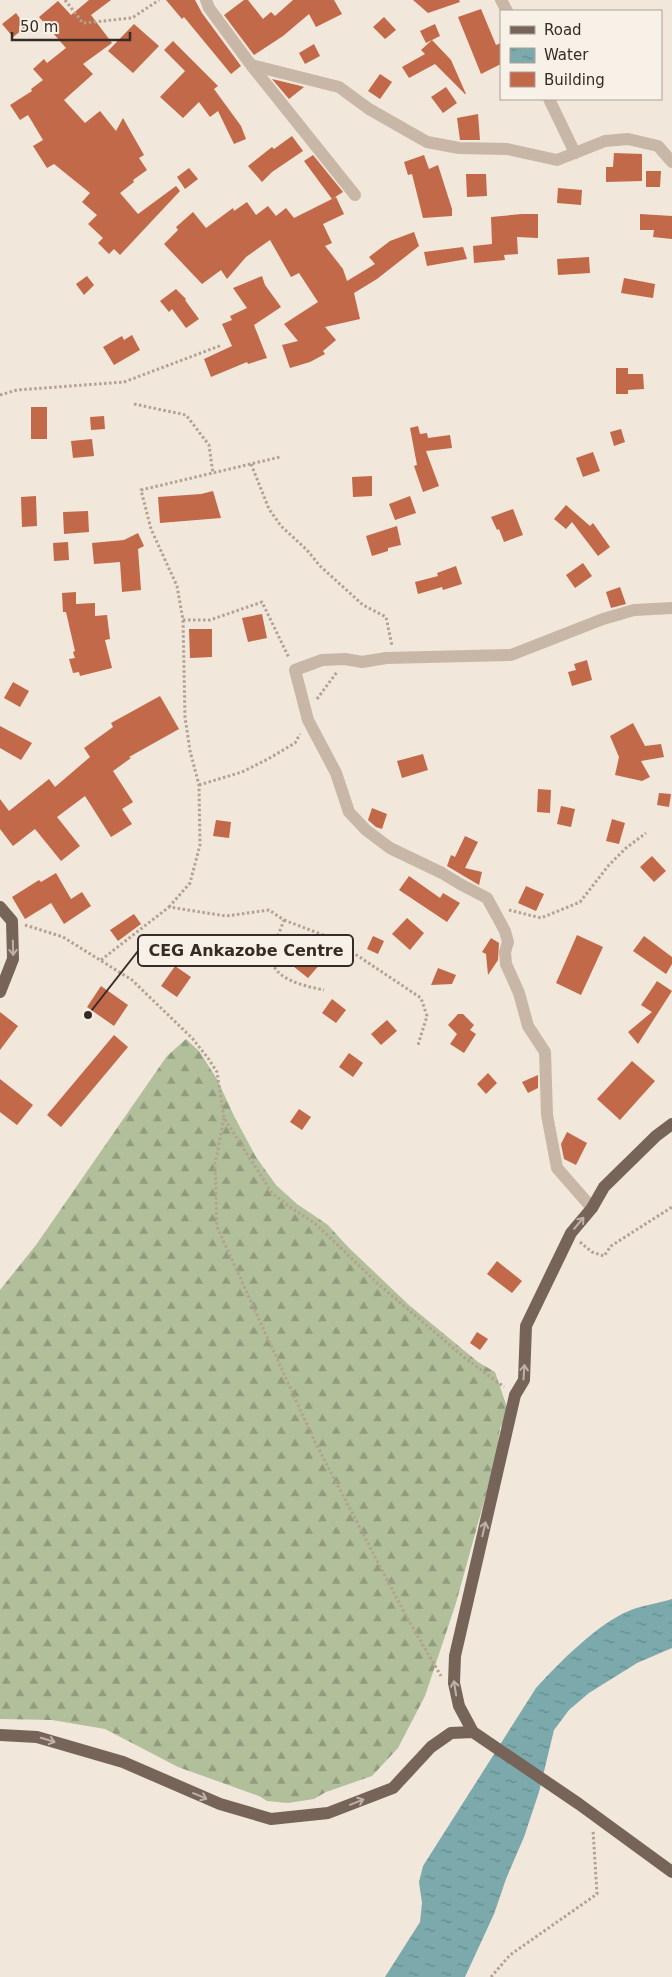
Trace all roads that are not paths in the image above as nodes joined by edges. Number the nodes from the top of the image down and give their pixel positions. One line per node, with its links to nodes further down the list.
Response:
1 (206, 0): 2 (street)
2 (251, 65): 4 (street); 6 (street)
3 (549, 100): 4 (street)
4 (575, 152): 5 (street)
5 (672, 162)
6 (355, 195)
7 (672, 608): 11 (street)
8 (0, 907): 9 (main road, one-way to 9)
9 (0, 992)
10 (672, 1124): 11 (main road)
11 (592, 1208): 12 (main road, one-way to 11)
12 (473, 1732): 13 (main road, one-way to 12); 14 (main road)
13 (0, 1735)
14 (672, 1872)

